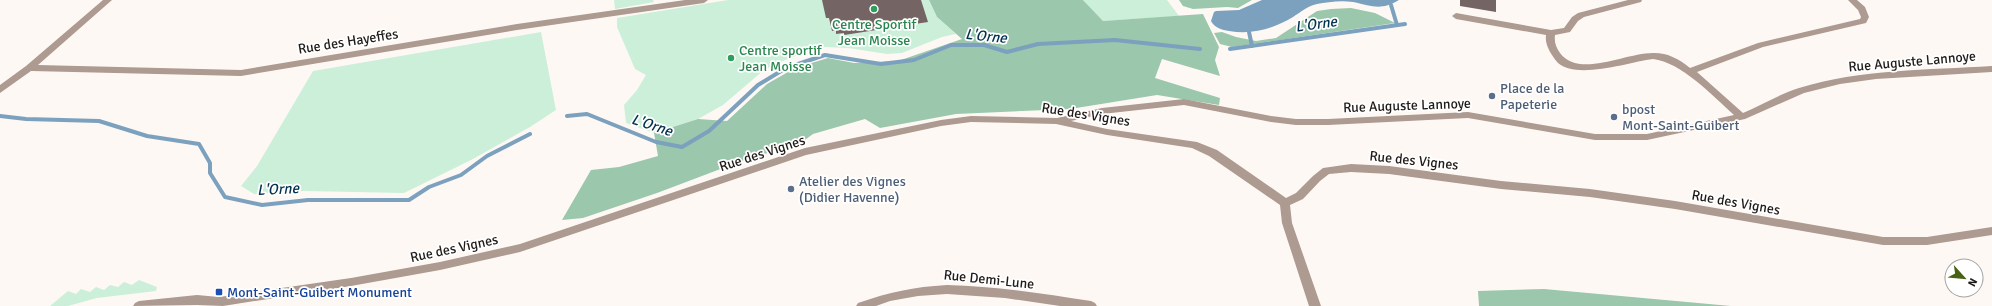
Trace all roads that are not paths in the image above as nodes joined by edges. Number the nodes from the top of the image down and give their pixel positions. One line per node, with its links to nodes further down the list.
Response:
1 (108, 0): 7 (street)
2 (704, 0): 7 (street, Rue des Hayeffes)
3 (1638, 0): 6 (street)
4 (1852, 0): 9 (street)
5 (1456, 16): 6 (street)
6 (1551, 33): 9 (street)
7 (29, 68): 10 (street)
8 (1992, 68): 11 (street, Rue Auguste Lannoye)
9 (1688, 72): 11 (street)
10 (0, 90)
11 (1742, 117): 12 (street, Rue Auguste Lannoye)
12 (1056, 122): 13 (street, Rue des Vignes); 15 (street, Rue des Vignes)
13 (1285, 204): 14 (street, Rue des Vignes); 18 (street)
14 (1992, 231)
15 (139, 306)
16 (862, 306): 17 (street, Rue Demi-Lune)
17 (1091, 306)
18 (1315, 306)

